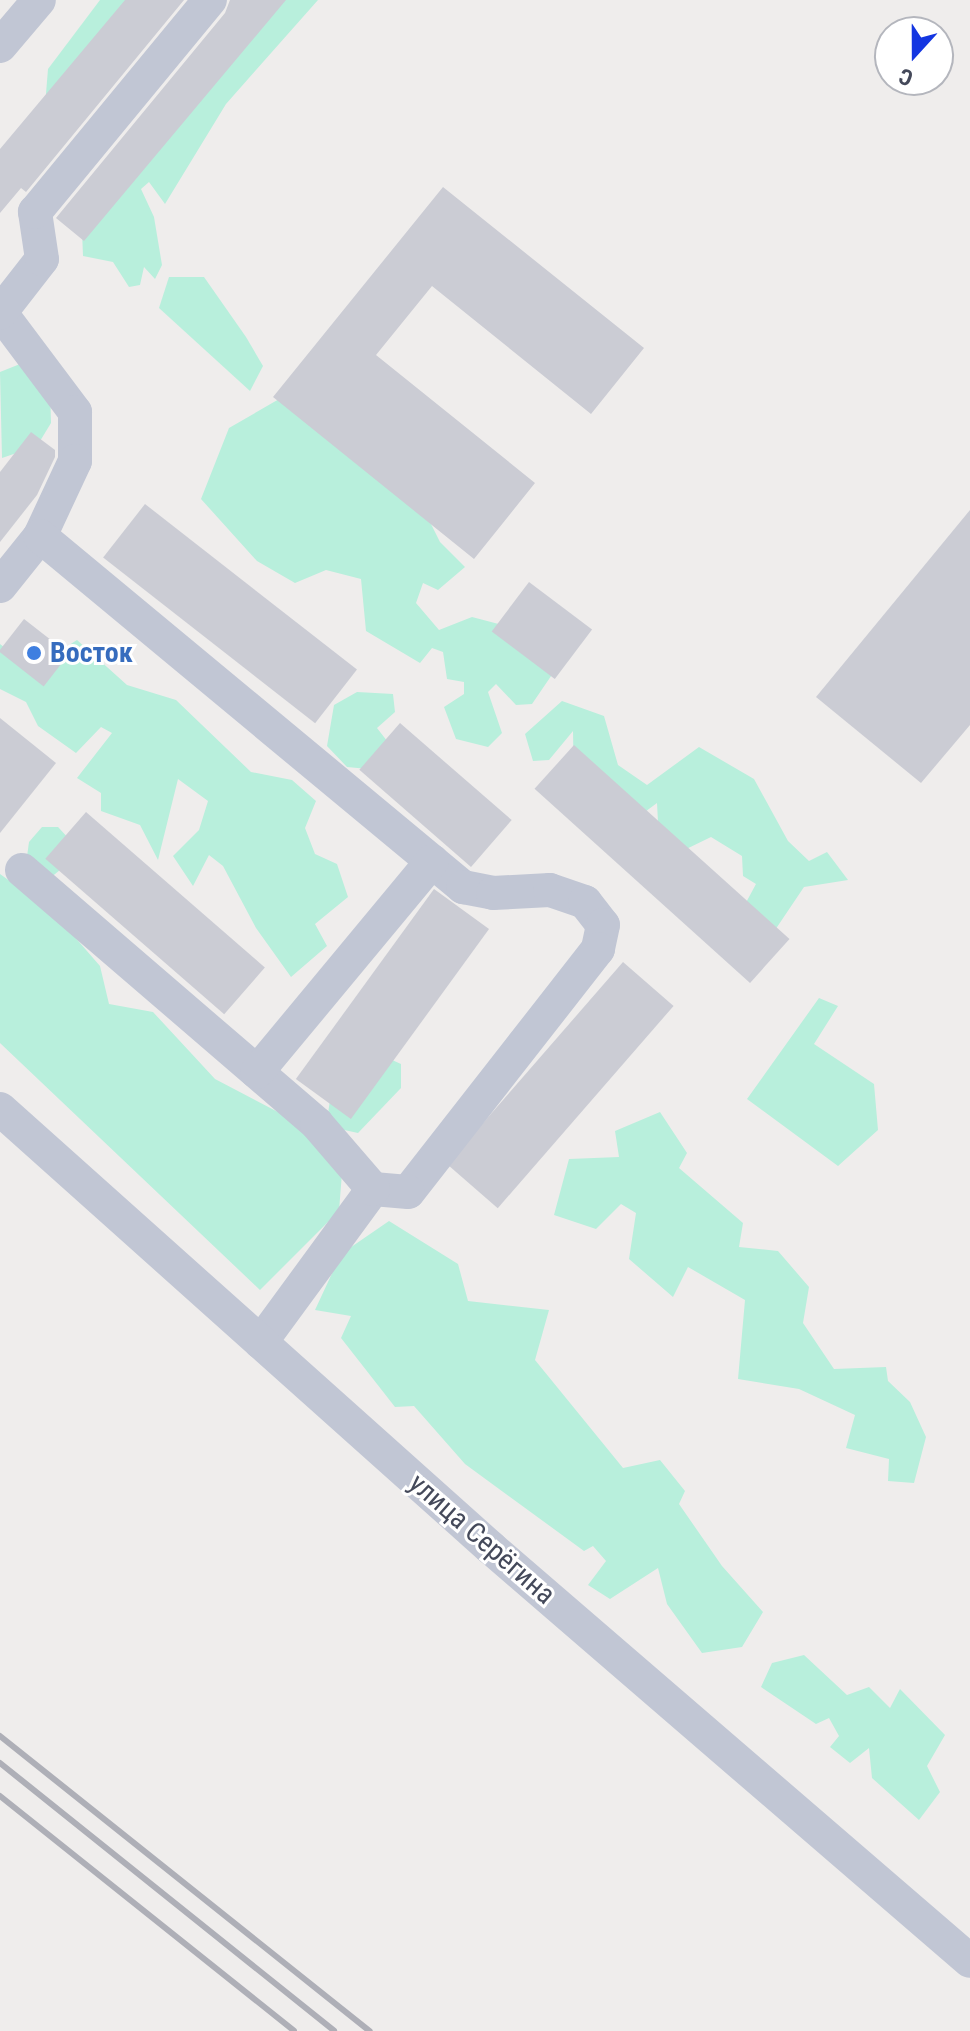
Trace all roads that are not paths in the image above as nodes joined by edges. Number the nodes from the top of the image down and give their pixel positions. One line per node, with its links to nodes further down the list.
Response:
1 (39, 0): 3 (street)
2 (210, 0): 4 (street)
3 (0, 46)
4 (0, 312): 5 (street)
5 (40, 536): 6 (street); 7 (street)
6 (0, 586)
7 (432, 861): 9 (street); 11 (street)
8 (22, 870): 9 (street)
9 (257, 1072): 11 (street)
10 (0, 1109): 12 (street, улица Серёгина)
11 (373, 1189): 12 (street)
12 (261, 1342): 13 (street, улица Серёгина)
13 (970, 1961)

